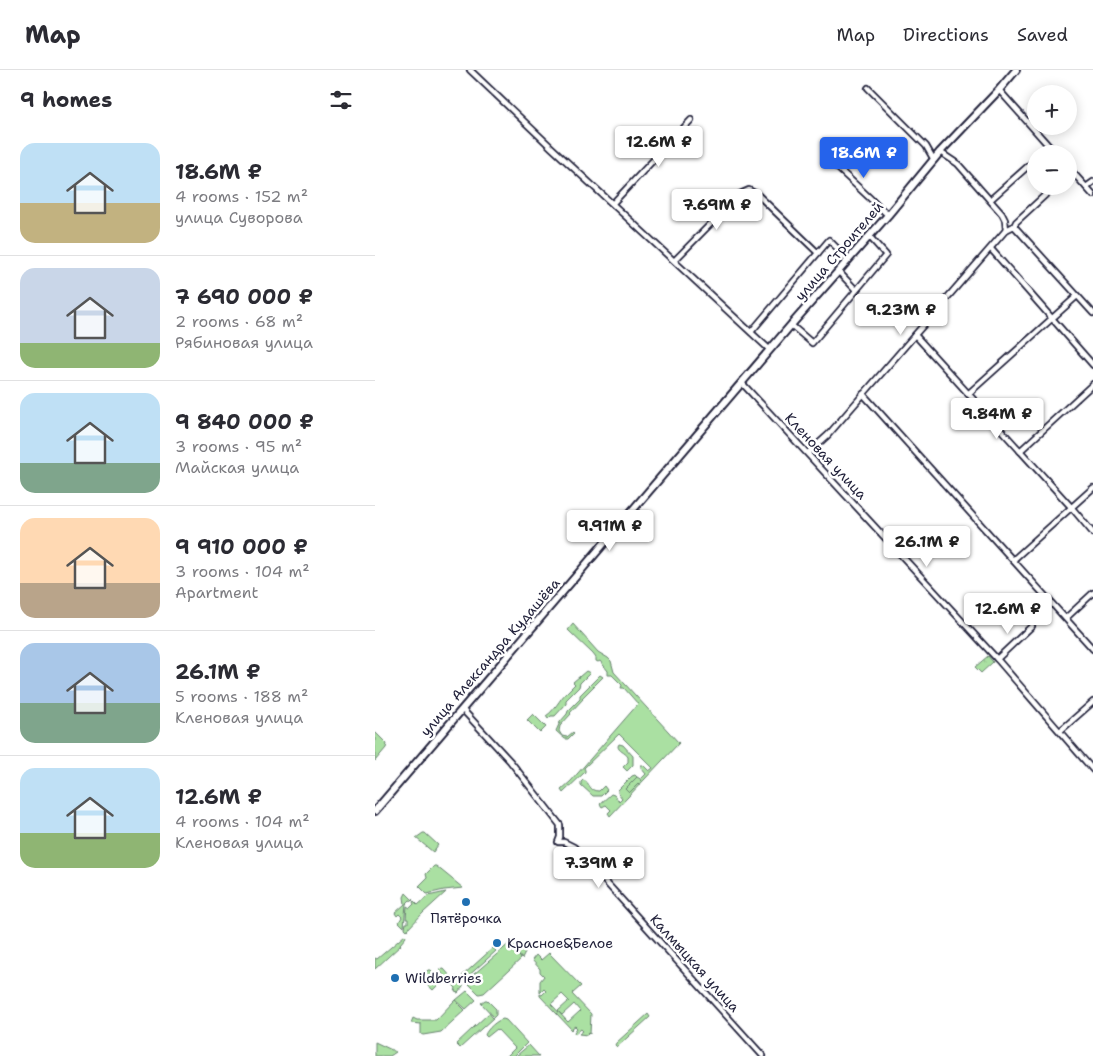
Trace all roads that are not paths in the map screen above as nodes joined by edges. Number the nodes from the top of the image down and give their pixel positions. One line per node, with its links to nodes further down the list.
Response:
1 (470, 70): 17 (street)
2 (1016, 70): 4 (main road, улица Строителей)
3 (868, 88): 9 (street)
4 (999, 90): 6 (street); 7 (main road, улица Строителей)
5 (691, 120): 17 (street)
6 (1048, 145)
7 (940, 152): 9 (main road, улица Строителей); 16 (street)
8 (827, 158): 18 (street)
9 (934, 160): 18 (main road, улица Строителей)
10 (1027, 167): 16 (street)
11 (1077, 178): 13 (street)
12 (1093, 182): 13 (street)
13 (1086, 187): 15 (street)
14 (1046, 195): 19 (street)
15 (1093, 195)
16 (990, 200): 20 (street)
17 (613, 203): 24 (street)
18 (888, 215): 21 (main road, улица Строителей)
19 (1014, 226): 20 (street); 28 (street)
20 (1007, 230): 22 (street)
21 (869, 236): 25 (main road, улица Строителей); 27 (street)
22 (991, 250): 30 (street); 33 (street)
23 (818, 253): 24 (street); 25 (street); 32 (street)
24 (675, 260): 32 (street)
25 (849, 260): 26 (main road, улица Строителей)
26 (839, 272): 27 (street); 31 (main road, улица Строителей)
27 (856, 290): 31 (street)
28 (1077, 296): 29 (street); 30 (street)
29 (1093, 313)
30 (1053, 319): 35 (street); 39 (street)
31 (791, 325): 34 (main road, улица Строителей)
32 (751, 332): 34 (street)
33 (915, 335): 38 (street); 39 (street)
34 (771, 350): 36 (main road, улица Строителей)
35 (1093, 365)
36 (742, 383): 41 (street, Кленовая улица); 52 (main road, улица Александра Кудашёва)
37 (1093, 384): 40 (street)
38 (863, 394): 41 (street); 45 (street)
39 (969, 394): 40 (street)
40 (1020, 451): 43 (street)
41 (808, 453): 50 (street, Кленовая улица)
42 (1093, 488): 43 (street)
43 (1072, 508): 44 (street); 45 (street)
44 (1093, 533)
45 (1013, 560): 47 (street)
46 (1093, 593): 47 (street)
47 (1066, 618): 49 (street)
48 (1032, 626): 50 (street)
49 (1093, 649)
50 (997, 658): 53 (street, Кленовая улица)
51 (1093, 702): 53 (street)
52 (462, 709): 55 (main road, улица Александра Кудашёва); 56 (street, Калмыцкая улица)
53 (1060, 731): 54 (street, Кленовая улица)
54 (1093, 770)
55 (375, 811)
56 (763, 1056)

